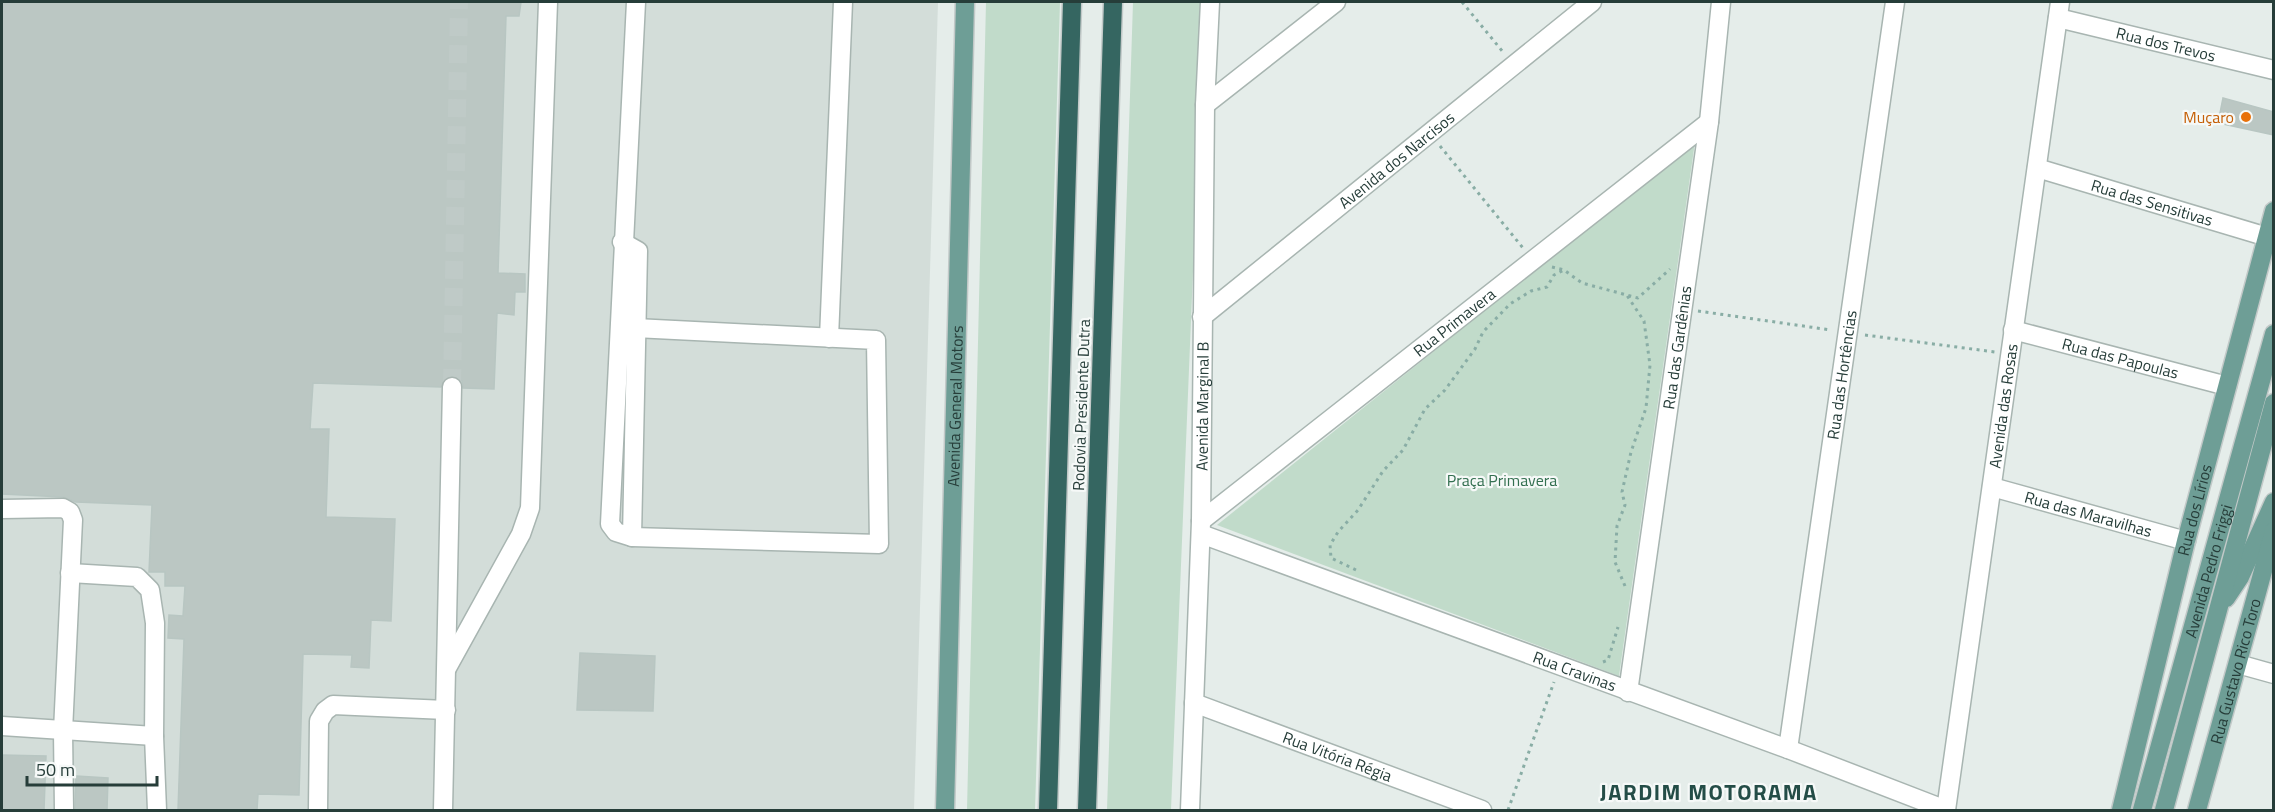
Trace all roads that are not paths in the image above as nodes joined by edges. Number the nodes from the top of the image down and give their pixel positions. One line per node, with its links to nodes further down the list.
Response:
1 (548, 2): 38 (street)
2 (636, 2): 19 (street)
3 (843, 2): 24 (street)
4 (965, 2): 51 (main road, Avenida General Motors)
5 (1071, 2): 52 (highway, Rodovia Presidente Dutra)
6 (1113, 2): 53 (highway, Rodovia Presidente Dutra)
7 (1210, 2): 14 (street, Avenida Marginal B)
8 (1336, 2): 14 (street)
9 (1592, 2): 20 (street, Avenida dos Narcisos)
10 (1721, 2): 15 (street, Rua das Gardênias)
11 (1895, 2): 46 (street, Rua das Hortências)
12 (2059, 10): 13 (street, Rua dos Trevos); 16 (street, Avenida das Rosas)
13 (2274, 70)
14 (1205, 105): 20 (street, Avenida Marginal B)
15 (1709, 122): 31 (street, Rua Primavera); 40 (street, Rua das Gardênias)
16 (2037, 168): 18 (street, Rua das Sensitivas); 22 (street, Avenida das Rosas)
17 (2274, 211): 18 (main road, Rua dos Lírios)
18 (2270, 238): 25 (main road, Rua dos Lírios)
19 (622, 243): 21 (street); 33 (street)
20 (1202, 317): 31 (street, Avenida Marginal B)
21 (635, 328): 24 (street); 33 (street)
22 (2013, 330): 25 (street, Rua das Papoulas); 28 (street, Avenida das Rosas)
23 (2274, 334): 58 (main road, Avenida Pedro Friggi)
24 (829, 338): 33 (street)
25 (2227, 386): 34 (main road, Rua dos Lírios)
26 (452, 387): 38 (street)
27 (2274, 403): 36 (main road, Avenida Pedro Friggi)
28 (1992, 487): 34 (street, Rua das Maravilhas); 56 (street, Avenida das Rosas)
29 (2274, 501): 36 (main road)
30 (2, 509): 35 (street)
31 (1201, 528): 40 (street, Rua Cravinas); 41 (street, Avenida Marginal B)
32 (2274, 531): 37 (main road, Rua Gustavo Rico Toro)
33 (632, 537)
34 (2186, 541): 57 (main road, Rua dos Lírios)
35 (70, 573): 44 (street); 45 (street)
36 (2216, 615): 59 (main road, Avenida Pedro Friggi)
37 (2238, 664): 39 (street); 60 (main road, Rua Gustavo Rico Toro)
38 (447, 668): 42 (street)
39 (2274, 674)
40 (1628, 692): 46 (street, Rua Cravinas)
41 (1194, 704): 54 (street, Avenida Marginal B); 55 (street, Rua Vitória Régia)
42 (446, 710): 49 (street); 50 (street)
43 (2, 726): 44 (street)
44 (63, 731): 45 (street); 47 (street)
45 (154, 736): 48 (street)
46 (1788, 749): 56 (street, Rua Cravinas)
47 (64, 810)
48 (157, 810)
49 (318, 810)
50 (443, 810)
51 (945, 810)
52 (1048, 810)
53 (1088, 810)
54 (1190, 810)
55 (1482, 810)
56 (1946, 810)
57 (2121, 810)
58 (2142, 810)
59 (2164, 810)
60 (2197, 810)

